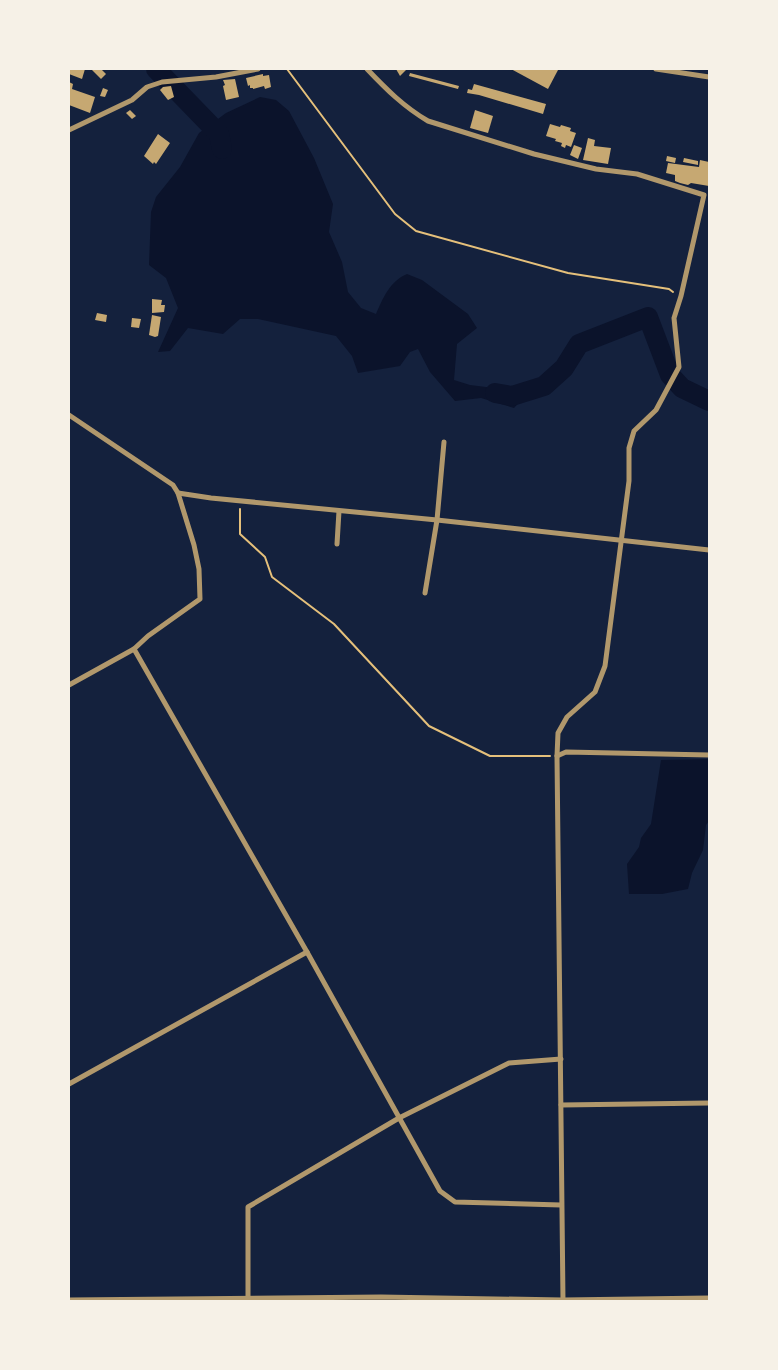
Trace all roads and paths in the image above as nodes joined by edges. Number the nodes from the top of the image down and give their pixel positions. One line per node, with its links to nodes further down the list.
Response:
1 (258, 69): 6 (street)
2 (287, 69): 7 (path)
3 (367, 69): 7 (street)
4 (656, 69): 5 (street)
5 (709, 77)
6 (69, 130)
7 (681, 296): 14 (street)
8 (69, 415): 10 (street)
9 (444, 442): 13 (street)
10 (178, 493): 11 (street); 18 (street)
11 (240, 501): 12 (street); 21 (path)
12 (339, 511): 13 (street); 15 (street)
13 (437, 520): 14 (street); 17 (street)
14 (621, 540): 16 (street); 21 (street)
15 (336, 544)
16 (709, 550)
17 (425, 593)
18 (134, 649): 19 (street); 22 (street)
19 (69, 685)
20 (709, 755): 21 (street)
21 (557, 756): 23 (street)
22 (307, 952): 24 (street); 27 (street)
23 (561, 1059): 26 (street); 27 (street)
24 (69, 1084)
25 (709, 1103): 26 (street)
26 (562, 1105): 28 (street)
27 (399, 1118): 28 (street); 31 (street)
28 (561, 1205): 32 (street)
29 (709, 1298): 32 (street)
30 (69, 1300): 31 (street)
31 (248, 1300): 32 (street)
32 (563, 1301)

